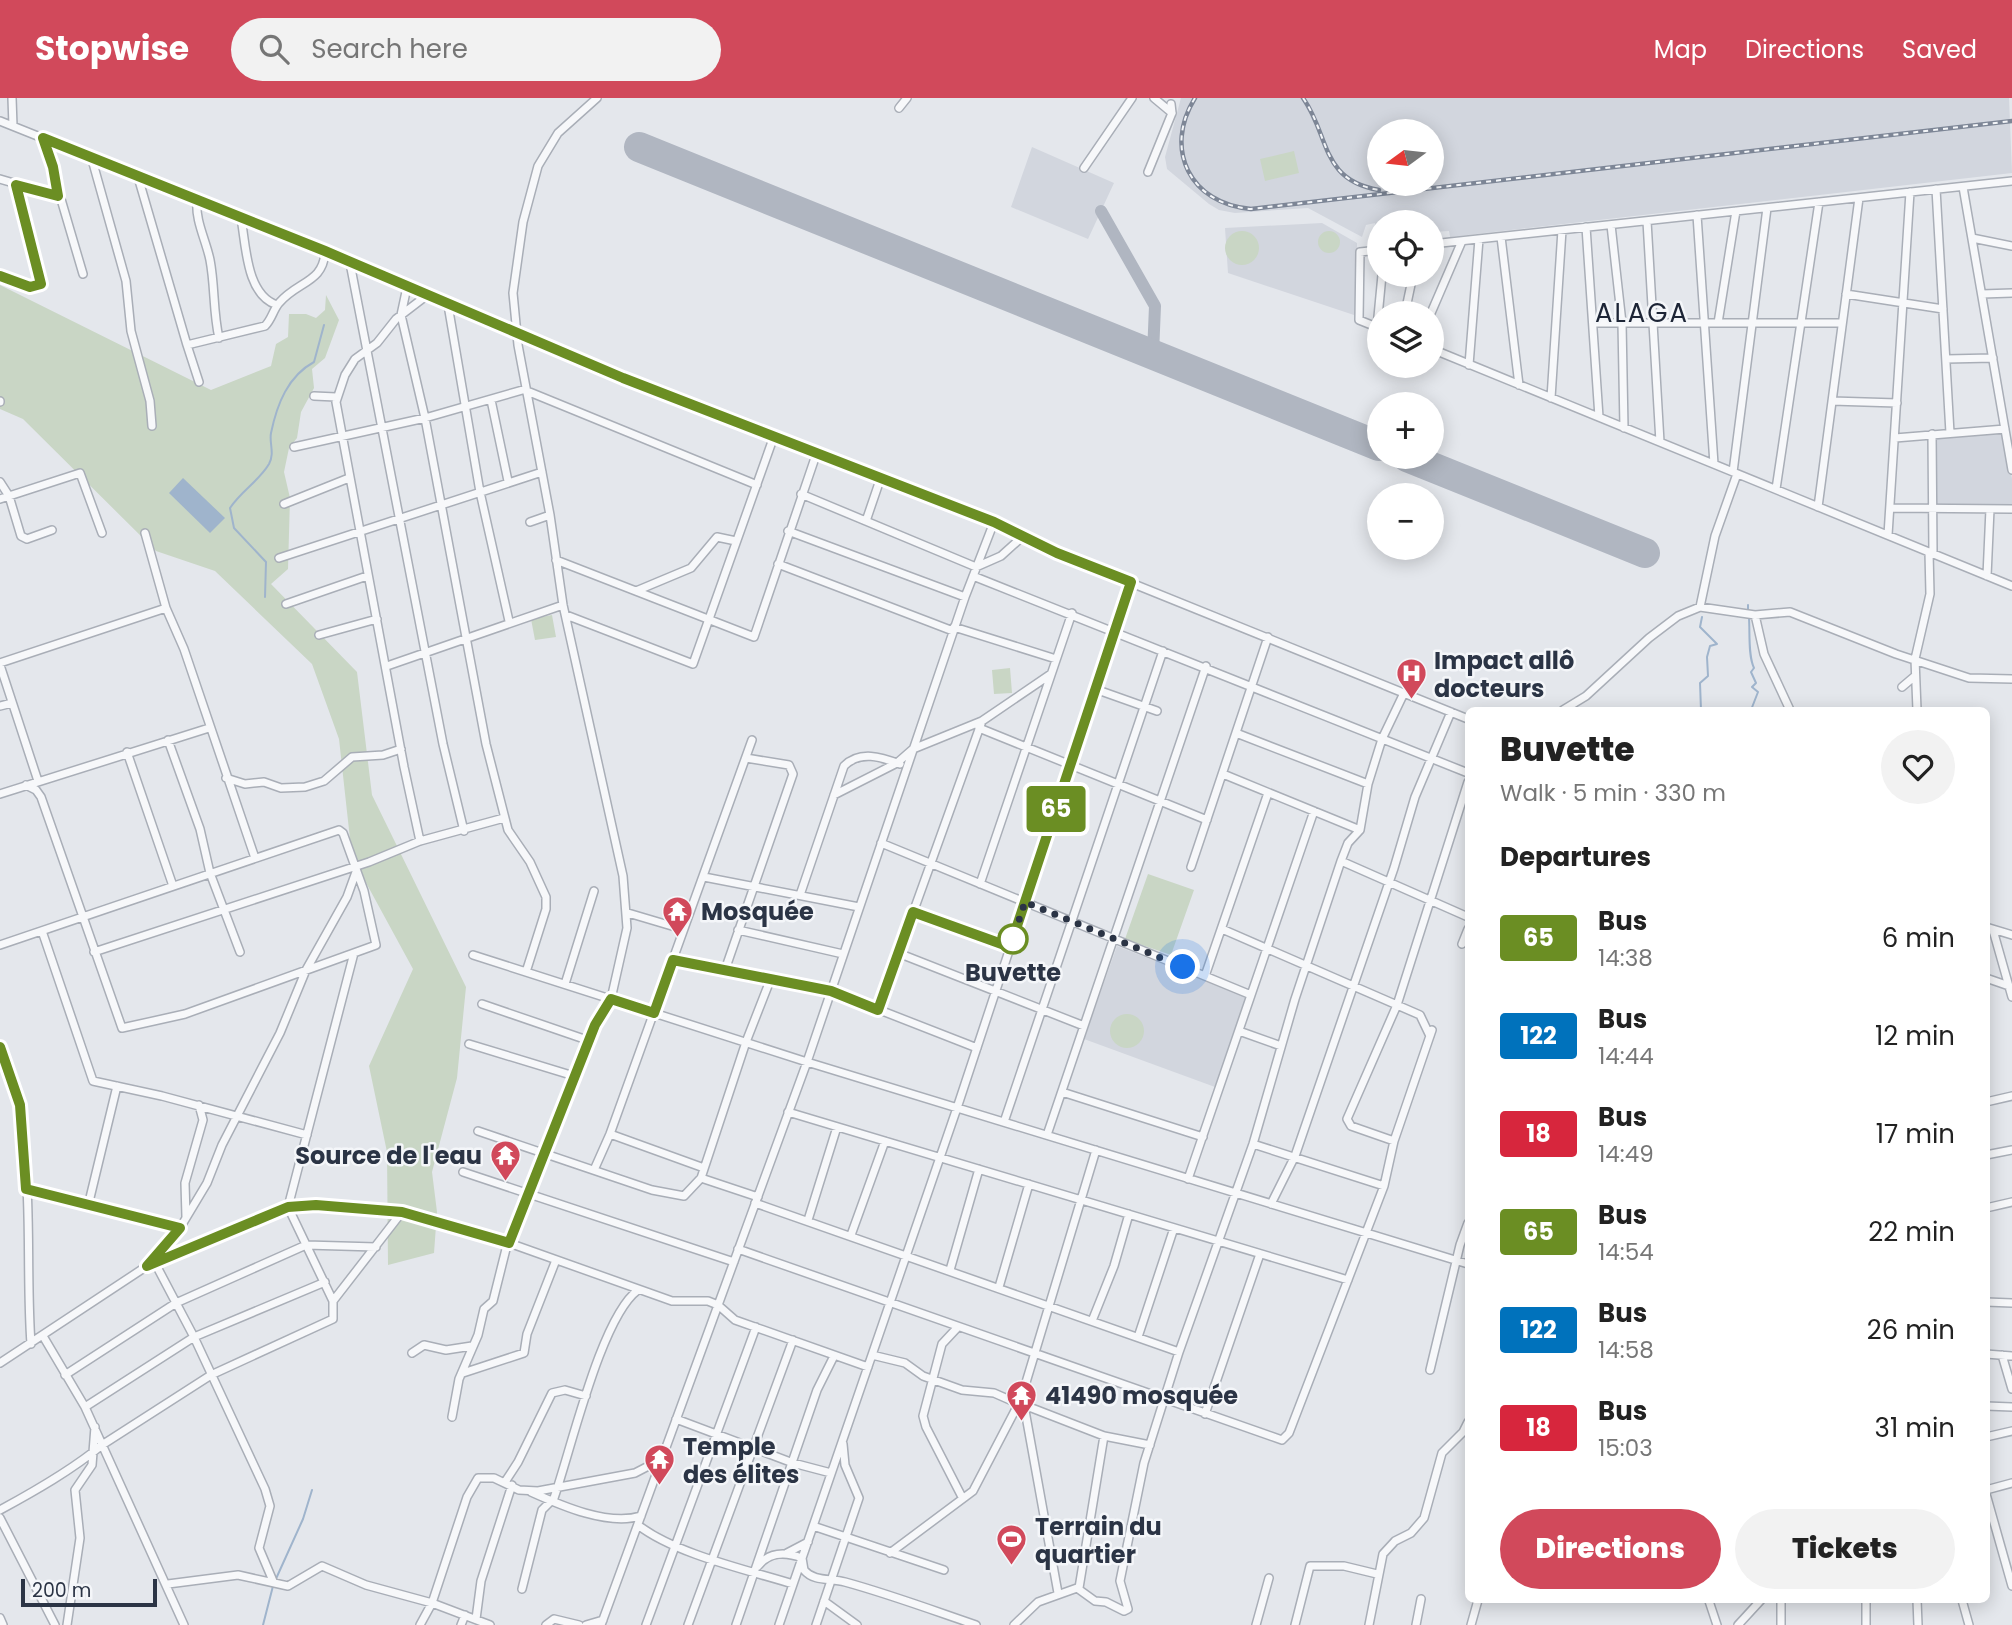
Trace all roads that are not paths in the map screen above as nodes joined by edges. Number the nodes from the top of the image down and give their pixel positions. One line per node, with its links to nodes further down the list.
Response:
1 (12, 98): 8 (street)
2 (597, 98): 63 (street)
3 (907, 98): 6 (street)
4 (1132, 98): 11 (street)
5 (1154, 98): 12 (street)
6 (899, 108)
7 (0, 121): 8 (street)
8 (13, 126): 9 (street)
9 (43, 138): 10 (street); 20 (street)
10 (91, 156): 13 (street); 85 (street)
11 (1084, 168)
12 (1148, 173)
13 (138, 177): 22 (street); 65 (street)
14 (0, 179): 16 (street)
15 (2012, 181): 17 (street)
16 (16, 185): 20 (street); 42 (street)
17 (1963, 187): 18 (street); 33 (street)
18 (1936, 190): 19 (street); 52 (street)
19 (1910, 192): 21 (street); 49 (street)
20 (58, 196): 41 (street)
21 (1858, 198): 23 (street); 45 (street)
22 (197, 200): 27 (street); 64 (street)
23 (1819, 202): 24 (street); 61 (street)
24 (1767, 208): 25 (street); 60 (street)
25 (1737, 211): 26 (street); 59 (street)
26 (1696, 215): 28 (street); 58 (street)
27 (242, 218): 38 (street); 51 (street)
28 (1647, 221): 29 (street); 57 (street)
29 (1611, 225): 30 (street); 56 (street)
30 (1586, 227): 31 (street); 55 (street)
31 (1562, 230): 32 (street); 76 (street)
32 (1501, 236): 34 (street); 72 (street)
33 (1972, 238): 37 (street); 46 (street)
34 (1479, 239): 35 (street); 70 (street)
35 (1462, 241): 36 (street); 48 (street)
36 (1444, 243)
37 (2012, 246)
38 (325, 251): 40 (street); 51 (street)
39 (1367, 251): 54 (street)
40 (351, 263): 43 (street); 66 (street)
41 (83, 274)
42 (0, 276)
43 (407, 288): 47 (street); 53 (street)
44 (2012, 293): 46 (street)
45 (1846, 294): 49 (street); 62 (street)
46 (1982, 294): 68 (street)
47 (426, 296): 50 (street); 53 (street)
48 (1436, 301)
49 (1903, 303): 52 (street); 79 (street)
50 (448, 304): 63 (street); 80 (street)
51 (277, 305): 64 (street)
52 (1943, 309): 69 (street)
53 (401, 315): 66 (street); 83 (street)
54 (1367, 323)
55 (1593, 323): 56 (street); 84 (street)
56 (1622, 323): 57 (street); 87 (street)
57 (1653, 323): 58 (street); 94 (street)
58 (1704, 323): 59 (street); 98 (street)
59 (1718, 323): 60 (street)
60 (1752, 323): 61 (street); 101 (street)
61 (1800, 323): 62 (street); 107 (street)
62 (1842, 323): 78 (street)
63 (516, 334): 73 (street); 91 (street)
64 (219, 338): 65 (street)
65 (187, 345): 71 (street)
66 (369, 350): 75 (street); 86 (street)
67 (1444, 354): 70 (street)
68 (1993, 358): 69 (street); 82 (street)
69 (1946, 359): 89 (street)
70 (1469, 365): 72 (street)
71 (199, 382)
72 (1519, 385): 76 (street)
73 (526, 390): 77 (street); 100 (street); 106 (street)
74 (314, 396): 75 (street)
75 (336, 397): 92 (street)
76 (1551, 398): 84 (street)
77 (491, 400): 80 (street); 104 (street)
78 (1832, 401): 79 (street); 114 (street)
79 (1897, 403): 93 (street)
80 (466, 408): 83 (street); 108 (street)
81 (2012, 410): 82 (street)
82 (2002, 411): 88 (street)
83 (425, 418): 86 (street); 113 (street)
84 (1599, 418): 87 (street)
85 (152, 426)
86 (383, 428): 92 (street); 120 (street)
87 (1624, 428): 94 (street)
88 (2005, 429): 89 (street); 95 (street)
89 (1950, 433): 90 (street)
90 (1932, 434): 93 (street); 116 (street)
91 (774, 436): 97 (street); 106 (street)
92 (341, 437): 96 (street); 103 (street)
93 (1895, 438): 115 (street)
94 (1660, 442): 98 (street)
95 (2010, 444): 99 (street)
96 (294, 447)
97 (817, 452): 102 (street); 109 (street)
98 (1714, 464): 101 (street)
99 (2012, 470)
100 (542, 472): 104 (street); 119 (street)
101 (1735, 473): 107 (street); 146 (street)
102 (881, 477): 121 (street); 123 (street)
103 (349, 478): 112 (street); 128 (street)
104 (508, 481): 108 (street)
105 (0, 482): 110 (street)
106 (757, 485): 131 (street)
107 (1776, 489): 114 (street)
108 (480, 492): 113 (street); 153 (street)
109 (801, 494): 121 (street); 125 (street)
110 (9, 496): 111 (street); 124 (street); 126 (street)
111 (0, 499)
112 (284, 504)
113 (439, 505): 120 (street); 158 (street)
114 (1818, 507): 129 (street)
115 (1891, 508): 116 (street); 129 (street)
116 (1933, 509): 117 (street); 132 (street)
117 (1990, 509): 118 (street); 139 (street)
118 (2012, 509)
119 (550, 515): 122 (street); 134 (street)
120 (401, 520): 128 (street); 159 (street)
121 (866, 521): 136 (street)
122 (530, 522)
123 (994, 522): 130 (street); 136 (street)
124 (52, 530)
125 (788, 531): 135 (street); 143 (street)
126 (102, 533)
127 (145, 533): 147 (street)
128 (361, 533): 133 (street); 137 (street)
129 (1888, 535): 132 (street)
130 (1023, 537): 136 (street); 140 (street)
131 (736, 541): 142 (street); 152 (street)
132 (1931, 553): 139 (street); 162 (street)
133 (279, 558)
134 (556, 560): 142 (street); 145 (street)
135 (778, 564): 152 (street); 154 (street)
136 (976, 567): 138 (street)
137 (367, 576): 144 (street); 151 (street)
138 (973, 576): 143 (street); 148 (street)
139 (1987, 576): 141 (street)
140 (1131, 582): 155 (street); 157 (street)
141 (2012, 586)
142 (636, 591): 152 (street)
143 (965, 597): 154 (street)
144 (286, 604)
145 (563, 604): 149 (street); 153 (street)
146 (1700, 607): 150 (street); 176 (street)
147 (166, 608): 163 (street); 183 (street)
148 (1072, 613): 155 (street); 161 (street)
149 (566, 615): 152 (street); 234 (street)
150 (1755, 615): 162 (street); 177 (street)
151 (376, 619): 156 (street); 164 (street)
152 (709, 620)
153 (509, 621): 158 (street)
154 (954, 629): 161 (street); 190 (street)
155 (1114, 632): 160 (street); 171 (street)
156 (318, 635)
157 (1268, 638): 169 (street); 172 (street)
158 (465, 639): 159 (street); 210 (street)
159 (426, 651): 164 (street); 213 (street)
160 (1163, 651): 165 (street); 175 (street)
161 (1056, 659): 166 (street)
162 (1915, 659): 167 (street); 168 (street)
163 (0, 664): 173 (street)
164 (387, 666): 189 (street)
165 (1206, 666): 169 (street); 208 (street)
166 (1051, 673): 182 (street); 188 (street)
167 (1915, 676): 170 (street); 178 (street)
168 (2012, 679)
169 (1252, 687): 184 (street); 185 (street)
170 (1902, 687)
171 (1095, 689): 175 (street); 195 (street)
172 (1404, 693): 180 (street); 185 (street)
173 (12, 703): 174 (street); 200 (street)
174 (0, 706)
175 (1144, 707): 179 (street); 201 (street)
176 (1568, 707)
177 (1789, 707)
178 (1917, 707)
179 (1157, 711)
180 (1451, 712): 181 (street); 193 (street)
181 (1465, 718)
182 (981, 724): 188 (street); 190 (street); 218 (street)
183 (209, 728): 186 (street); 199 (street)
184 (1236, 733): 198 (street); 202 (street)
185 (1382, 739): 193 (street); 202 (street)
186 (168, 740): 191 (street); 221 (street)
187 (752, 740): 192 (street)
188 (1027, 747): 195 (street); 224 (street)
189 (401, 749): 199 (street); 214 (street)
190 (913, 749): 194 (street); 196 (street)
191 (127, 752): 200 (street); 225 (street)
192 (746, 758): 222 (street); 226 (street)
193 (1433, 758): 197 (street); 223 (street)
194 (897, 763): 196 (street); 207 (street); 207 (street)
195 (1070, 765): 201 (street); 230 (street)
196 (907, 766): 215 (street)
197 (1465, 772)
198 (1223, 774): 205 (street); 211 (street)
199 (226, 778): 216 (street)
200 (38, 782): 203 (street)
201 (1118, 784): 208 (street); 237 (street)
202 (1367, 784): 212 (street)
203 (26, 785): 206 (street); 236 (street)
204 (1465, 792): 229 (street)
205 (1268, 793): 209 (street); 240 (street)
206 (0, 794)
207 (834, 794): 228 (street)
208 (1160, 801): 211 (street); 245 (street)
209 (1314, 811): 212 (street); 249 (street)
210 (504, 818): 213 (street); 260 (street)
211 (1207, 820): 219 (street)
212 (1360, 830): 217 (street)
213 (464, 831): 214 (street)
214 (421, 841): 220 (street)
215 (881, 843): 218 (street); 231 (street)
216 (255, 858): 220 (street); 221 (street)
217 (1341, 861): 223 (street); 257 (street)
218 (930, 863): 224 (street); 233 (street)
219 (1191, 867)
220 (355, 868): 232 (street); 252 (street); 258 (street)
221 (210, 873): 225 (street); 232 (street)
222 (704, 877): 226 (street); 239 (street)
223 (1390, 882): 229 (street); 264 (street)
224 (980, 884): 230 (street)
225 (173, 886): 236 (street)
226 (755, 887): 228 (street); 242 (street)
227 (594, 891): 265 (street)
228 (800, 895): 231 (street)
229 (1432, 900): 235 (street); 273 (street)
230 (1025, 902): 237 (street); 248 (street)
231 (859, 907): 254 (street)
232 (225, 910): 250 (street); 251 (street)
233 (913, 912): 248 (street); 253 (street)
234 (628, 914): 239 (street); 271 (street)
235 (1465, 916)
236 (83, 917): 241 (street); 250 (street)
237 (1072, 921): 245 (street); 274 (street)
238 (1990, 928): 243 (street); 266 (street)
239 (682, 929): 256 (street)
240 (1222, 929): 249 (street); 261 (street)
241 (42, 930): 247 (street); 287 (street)
242 (738, 930): 254 (street); 259 (street)
243 (2012, 935)
244 (1465, 936): 246 (street)
245 (1114, 938): 261 (street); 277 (street)
246 (1462, 944)
247 (0, 945)
248 (1010, 947): 268 (street)
249 (1268, 947): 257 (street); 269 (street)
250 (94, 952): 258 (street)
251 (240, 952)
252 (354, 953): 258 (street); 299 (street)
253 (898, 953): 268 (street); 275 (street)
254 (843, 954): 267 (street)
255 (473, 955): 260 (street)
256 (673, 960): 259 (street); 276 (street)
257 (1308, 963): 264 (street); 282 (street)
258 (306, 970): 294 (street)
259 (725, 970): 262 (street)
260 (526, 972): 265 (street)
261 (1206, 976): 269 (street)
262 (771, 978): 267 (street); 280 (street)
263 (1990, 979): 266 (street)
264 (1353, 983): 273 (street); 309 (street)
265 (565, 984): 271 (street)
266 (2009, 986): 270 (street)
267 (831, 991): 275 (street); 285 (street)
268 (996, 991): 274 (street); 284 (street)
269 (1251, 995): 278 (street)
270 (2012, 997)
271 (611, 999): 276 (street); 279 (street)
272 (482, 1004): 279 (street)
273 (1397, 1004): 303 (street); 303 (street)
274 (1042, 1009): 277 (street); 295 (street)
275 (878, 1010): 284 (street)
276 (654, 1013): 280 (street); 298 (street)
277 (1084, 1026): 288 (street)
278 (1239, 1031): 282 (street); 301 (street)
279 (587, 1040): 286 (street)
280 (746, 1042): 285 (street); 311 (street)
281 (470, 1044): 286 (street)
282 (1280, 1046): 304 (street)
283 (0, 1047): 319 (street)
284 (977, 1048): 292 (street)
285 (807, 1062): 292 (street); 293 (street)
286 (574, 1076): 307 (street)
287 (117, 1086): 291 (street); 326 (street)
288 (1062, 1092): 300 (street); 301 (street)
289 (2012, 1096): 290 (street)
290 (1990, 1101)
291 (200, 1105): 294 (street); 331 (street)
292 (957, 1108): 295 (street); 310 (street)
293 (788, 1112): 296 (street); 322 (street)
294 (237, 1115): 299 (street); 331 (street)
295 (1004, 1122): 300 (street)
296 (837, 1127): 302 (street); 332 (street)
297 (478, 1131): 307 (street)
298 (610, 1134): 311 (street); 312 (street)
299 (307, 1135): 327 (street)
300 (1047, 1135): 305 (street)
301 (1203, 1137): 316 (street)
302 (885, 1141): 310 (street); 337 (street)
303 (1394, 1142): 318 (street)
304 (1253, 1144): 309 (street); 320 (street)
305 (1096, 1150): 316 (street); 323 (street)
306 (2012, 1150): 308 (street)
307 (544, 1154): 312 (street); 321 (street)
308 (1990, 1154)
309 (1295, 1156): 318 (street); 325 (street)
310 (940, 1158): 313 (street); 344 (street)
311 (704, 1168): 315 (street)
312 (594, 1170): 315 (street)
313 (979, 1170): 317 (street); 350 (street)
314 (463, 1171): 321 (street)
315 (701, 1178): 322 (street)
316 (1188, 1179): 320 (street)
317 (1029, 1184): 323 (street); 353 (street)
318 (1384, 1186): 335 (street)
319 (26, 1189): 326 (street); 369 (street)
320 (1234, 1193): 325 (street); 338 (street)
321 (530, 1195): 339 (street); 347 (street)
322 (756, 1200): 332 (street); 342 (street)
323 (1082, 1200): 330 (street); 360 (street)
324 (2012, 1202): 328 (street)
325 (1271, 1204): 335 (street)
326 (88, 1206): 333 (street)
327 (288, 1207): 329 (street); 340 (street); 349 (street)
328 (1990, 1207)
329 (402, 1212): 339 (street); 341 (street)
330 (1129, 1214): 334 (street); 362 (street)
331 (187, 1217): 333 (street)
332 (808, 1220): 337 (street)
333 (180, 1228): 349 (street)
334 (1174, 1228): 338 (street); 367 (street)
335 (1366, 1233): 346 (street); 351 (street)
336 (1465, 1233): 346 (street)
337 (851, 1235): 344 (street)
338 (1219, 1241): 343 (street); 372 (street)
339 (509, 1243): 345 (street); 370 (street)
340 (306, 1245): 341 (street); 352 (street); 358 (street)
341 (376, 1247): 355 (street)
342 (738, 1249): 347 (street); 356 (street)
343 (1260, 1254): 351 (street); 393 (street)
344 (907, 1255): 350 (street); 356 (street)
345 (555, 1261): 354 (street); 382 (street)
346 (1457, 1261): 348 (street); 381 (street)
347 (734, 1262): 361 (street)
348 (1465, 1263)
349 (151, 1264): 358 (street); 365 (street)
350 (950, 1270): 353 (street)
351 (1348, 1280): 393 (street)
352 (325, 1282): 355 (street); 366 (street)
353 (999, 1287): 360 (street)
354 (638, 1290): 361 (street); 387 (street)
355 (333, 1301): 384 (street)
356 (890, 1302): 364 (street); 375 (street)
357 (1990, 1302): 359 (street)
358 (176, 1303): 366 (street); 383 (street)
359 (2012, 1303)
360 (1050, 1304): 362 (street); 371 (street)
361 (718, 1305): 363 (street); 395 (street)
362 (1092, 1321): 367 (street)
363 (756, 1327): 368 (street); 401 (street)
364 (957, 1328): 371 (street); 385 (street)
365 (43, 1336): 369 (street); 383 (street)
366 (194, 1337): 384 (street); 391 (street)
367 (1138, 1337): 372 (street)
368 (789, 1339): 377 (street); 405 (street)
369 (31, 1344): 379 (street)
370 (472, 1346): 373 (street); 382 (street)
371 (1034, 1352): 388 (street); 389 (street)
372 (1179, 1352): 388 (street)
373 (412, 1353)
374 (1990, 1354): 376 (street)
375 (872, 1355): 380 (street); 385 (street)
376 (2002, 1355): 378 (street); 386 (street)
377 (834, 1356): 380 (street); 409 (street)
378 (2012, 1356)
379 (0, 1363)
380 (868, 1367): 402 (street)
381 (1430, 1370)
382 (463, 1373): 394 (street)
383 (65, 1375): 391 (street)
384 (211, 1375): 403 (street); 437 (street)
385 (932, 1380): 389 (street); 417 (street)
386 (2012, 1389)
387 (586, 1395): 413 (street); 414 (street)
388 (1164, 1400): 393 (street); 404 (street)
389 (1021, 1403): 399 (street); 417 (street); 443 (street)
390 (1990, 1406): 392 (street)
391 (85, 1407): 396 (street)
392 (2012, 1407)
393 (1205, 1414)
394 (452, 1417)
395 (676, 1419): 401 (street); 408 (street)
396 (95, 1427): 403 (street); 406 (street)
397 (1465, 1428): 434 (street)
398 (2012, 1431): 400 (street)
399 (1104, 1436): 404 (street); 441 (street)
400 (1990, 1436)
401 (716, 1437): 405 (street); 427 (street)
402 (843, 1440): 407 (street); 410 (street)
403 (102, 1445): 406 (street); 438 (street)
404 (1150, 1445): 441 (street)
405 (753, 1446): 409 (street); 431 (street)
406 (91, 1454): 420 (street); 460 (street)
407 (837, 1457): 410 (street); 411 (street)
408 (662, 1459): 414 (street); 421 (street)
409 (793, 1463): 411 (street); 433 (street)
410 (845, 1465): 425 (street)
411 (831, 1473): 424 (street)
412 (2012, 1483): 415 (street)
413 (508, 1484): 416 (street); 446 (street); 456 (street)
414 (558, 1486): 416 (street); 418 (street)
415 (1990, 1491)
416 (530, 1492): 418 (street)
417 (962, 1497): 429 (street)
418 (551, 1501): 421 (street); 442 (street)
419 (1990, 1506): 440 (street)
420 (0, 1510)
421 (641, 1516): 423 (street)
422 (0, 1518): 459 (street)
423 (638, 1525): 427 (street); 457 (street)
424 (813, 1526): 425 (street); 426 (street)
425 (845, 1539): 429 (street); 436 (street)
426 (808, 1542): 428 (street); 430 (street)
427 (677, 1545): 431 (street); 468 (street)
428 (787, 1553): 430 (street); 433 (street)
429 (890, 1553): 432 (street)
430 (802, 1558): 436 (street); 439 (street)
431 (713, 1559): 433 (street); 469 (street)
432 (944, 1570)
433 (755, 1572): 439 (street); 470 (street)
434 (1377, 1574): 477 (street); 478 (street)
435 (1269, 1578): 476 (street)
436 (832, 1579): 445 (street); 474 (street)
437 (273, 1581): 438 (street); 446 (street)
438 (168, 1584): 461 (street)
439 (793, 1584): 471 (street)
440 (2012, 1586)
441 (1079, 1588): 443 (street)
442 (522, 1589)
443 (1058, 1593): 475 (street)
444 (1421, 1599): 479 (street)
445 (824, 1601): 472 (street); 473 (street)
446 (432, 1603): 454 (street); 462 (street)
447 (1477, 1603): 480 (street)
448 (1709, 1603): 481 (street)
449 (1758, 1603): 482 (street)
450 (1781, 1603): 483 (street)
451 (1866, 1603): 484 (street)
452 (1917, 1603): 485 (street)
453 (1963, 1603): 486 (street)
454 (465, 1615): 456 (street); 463 (street)
455 (0, 1618): 458 (street)
456 (476, 1619): 464 (street)
457 (602, 1622): 467 (street)
458 (3, 1625)
459 (55, 1625)
460 (68, 1625)
461 (184, 1625)
462 (420, 1625)
463 (461, 1625)
464 (490, 1625)
465 (546, 1625): 466 (street)
466 (573, 1625)
467 (586, 1625)
468 (646, 1625)
469 (688, 1625)
470 (736, 1625)
471 (779, 1625)
472 (816, 1625)
473 (857, 1625)
474 (976, 1625)
475 (1014, 1625)
476 (1256, 1625)
477 (1295, 1625)
478 (1369, 1625)
479 (1416, 1625)
480 (1471, 1625)
481 (1717, 1625)
482 (1738, 1625)
483 (1781, 1625)
484 (1866, 1625)
485 (1918, 1625)
486 (1969, 1625)

